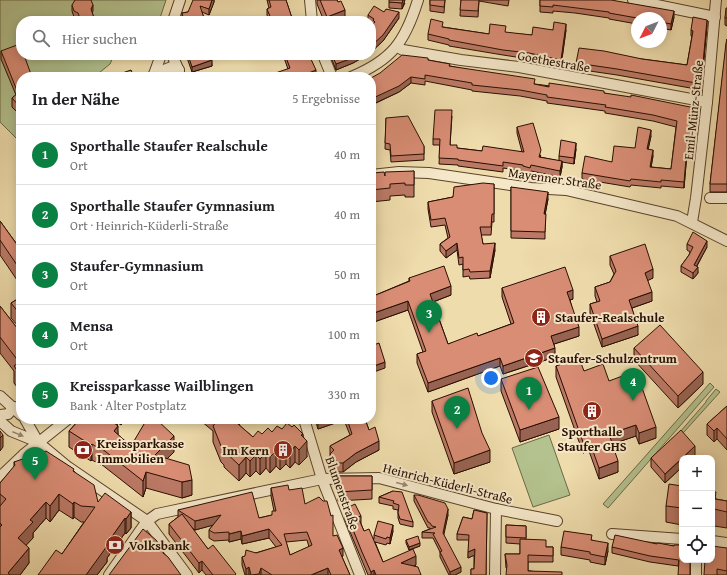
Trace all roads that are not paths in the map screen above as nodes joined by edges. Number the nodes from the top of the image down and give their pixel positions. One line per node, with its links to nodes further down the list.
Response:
1 (180, 0): 6 (street)
2 (310, 0): 7 (street)
3 (418, 0): 9 (street)
4 (633, 0): 8 (street)
5 (716, 0): 8 (street, Emil-Münz-Straße)
6 (175, 16)
7 (312, 16)
8 (715, 17): 19 (street, Emil-Münz-Straße)
9 (397, 47): 18 (street); 19 (street, Goethestraße)
10 (159, 60): 13 (street)
11 (174, 60): 16 (street)
12 (325, 60): 17 (street)
13 (155, 72)
14 (161, 72): 15 (street)
15 (178, 72)
16 (179, 72)
17 (330, 72)
18 (362, 72)
19 (707, 102): 23 (street, Emil-Münz-Straße)
20 (376, 174): 23 (street, Mayenner Straße)
21 (710, 198): 22 (street)
22 (727, 198)
23 (692, 222): 24 (street, Mayenner Straße)
24 (727, 241)
25 (0, 396): 26 (street)
26 (14, 407): 27 (street); 28 (street)
27 (16, 409)
28 (0, 415)
29 (0, 421): 33 (street, one-way to 33)
30 (28, 424): 33 (street)
31 (61, 424): 33 (street)
32 (306, 424): 35 (street, Blumenstraße)
33 (38, 442): 34 (street); 37 (street)
34 (0, 477)
35 (322, 479): 36 (street, Heinrich-Küderli-Straße, one-way to 36); 37 (street, Heinrich-Küderli-Straße); 46 (street, Blumenstraße)
36 (496, 509): 38 (street, Heinrich-Küderli-Straße); 47 (street)
37 (146, 521): 44 (street); 45 (street)
38 (557, 521)
39 (612, 534): 40 (street)
40 (679, 539)
41 (715, 541): 42 (street)
42 (727, 543)
43 (696, 563): 48 (street)
44 (109, 575)
45 (187, 575)
46 (360, 575)
47 (495, 575)
48 (696, 575)

